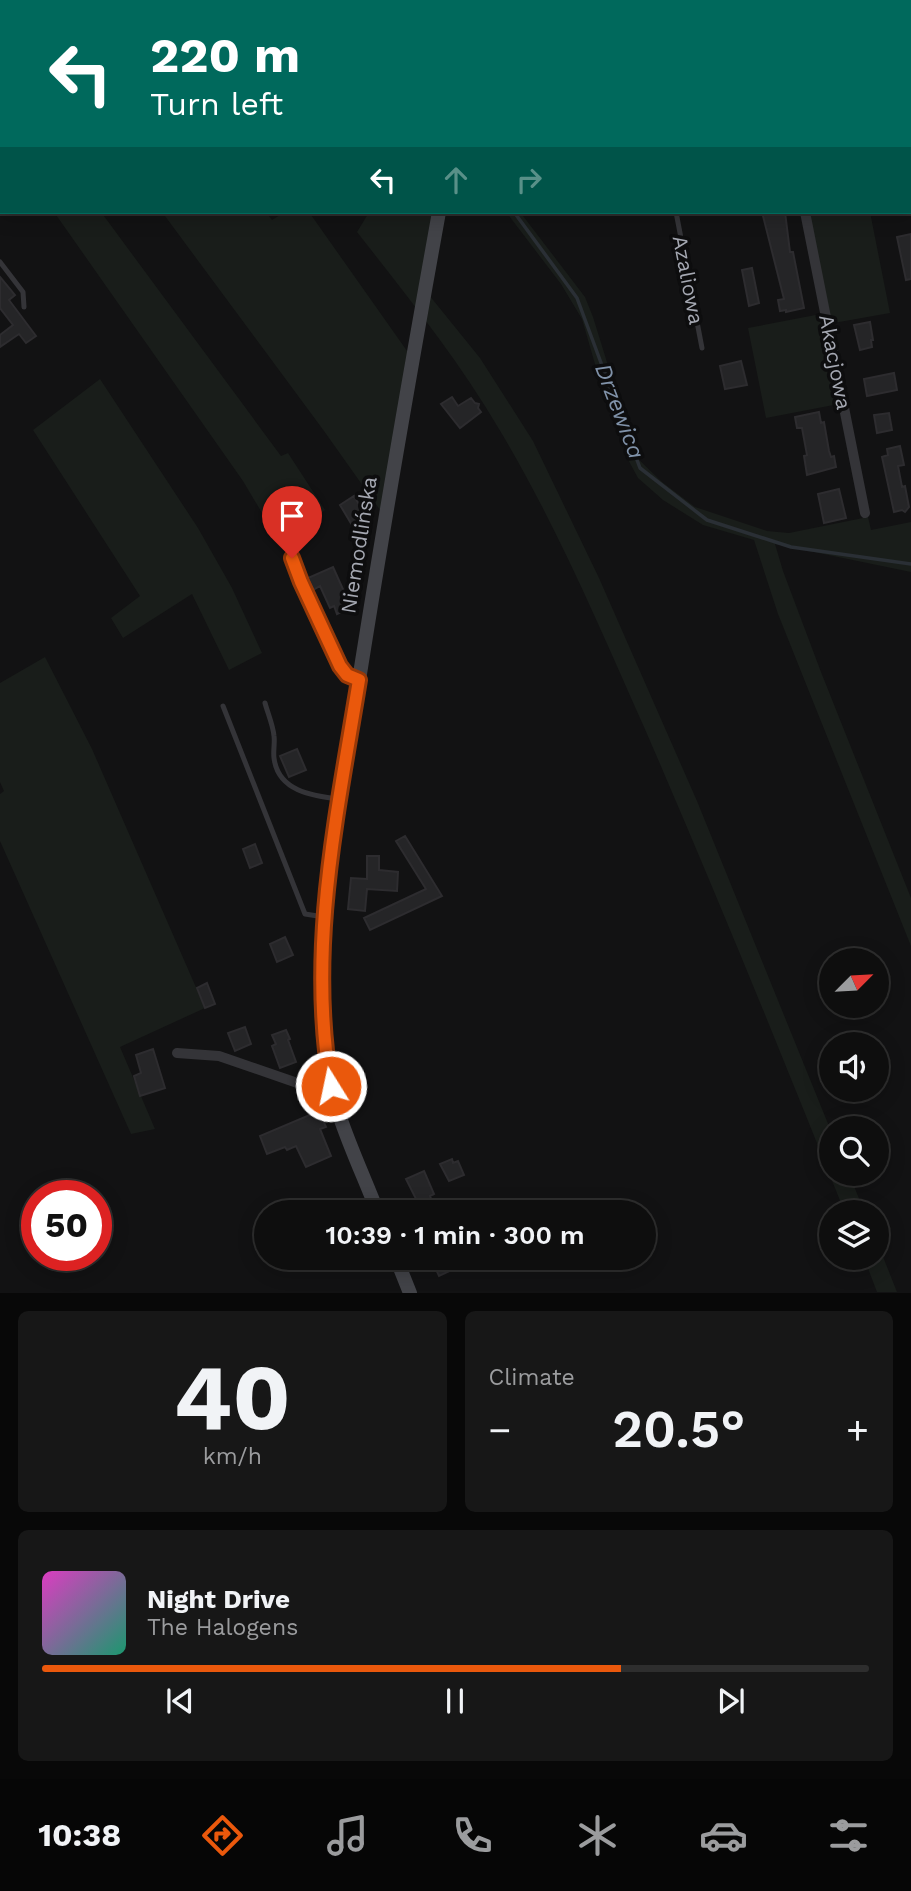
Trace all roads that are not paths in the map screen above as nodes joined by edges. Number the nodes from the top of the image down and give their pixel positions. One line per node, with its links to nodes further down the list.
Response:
1 (439, 214): 9 (main road, Niemodlińska)
2 (676, 214): 6 (lane, Azaliowa)
3 (805, 214): 7 (street, Akacjowa)
4 (0, 262): 5 (lane)
5 (24, 307)
6 (702, 348)
7 (865, 513)
8 (292, 558): 9 (lane)
9 (359, 680): 12 (main road, Niemodlińska)
10 (265, 703): 12 (lane)
11 (223, 706): 13 (lane)
12 (339, 799): 13 (main road, Niemodlińska)
13 (324, 917): 15 (main road, Niemodlińska)
14 (177, 1053): 15 (street)
15 (331, 1086): 16 (main road, Niemodlińska)
16 (373, 1200)
17 (401, 1270): 18 (main road)
18 (410, 1293)

